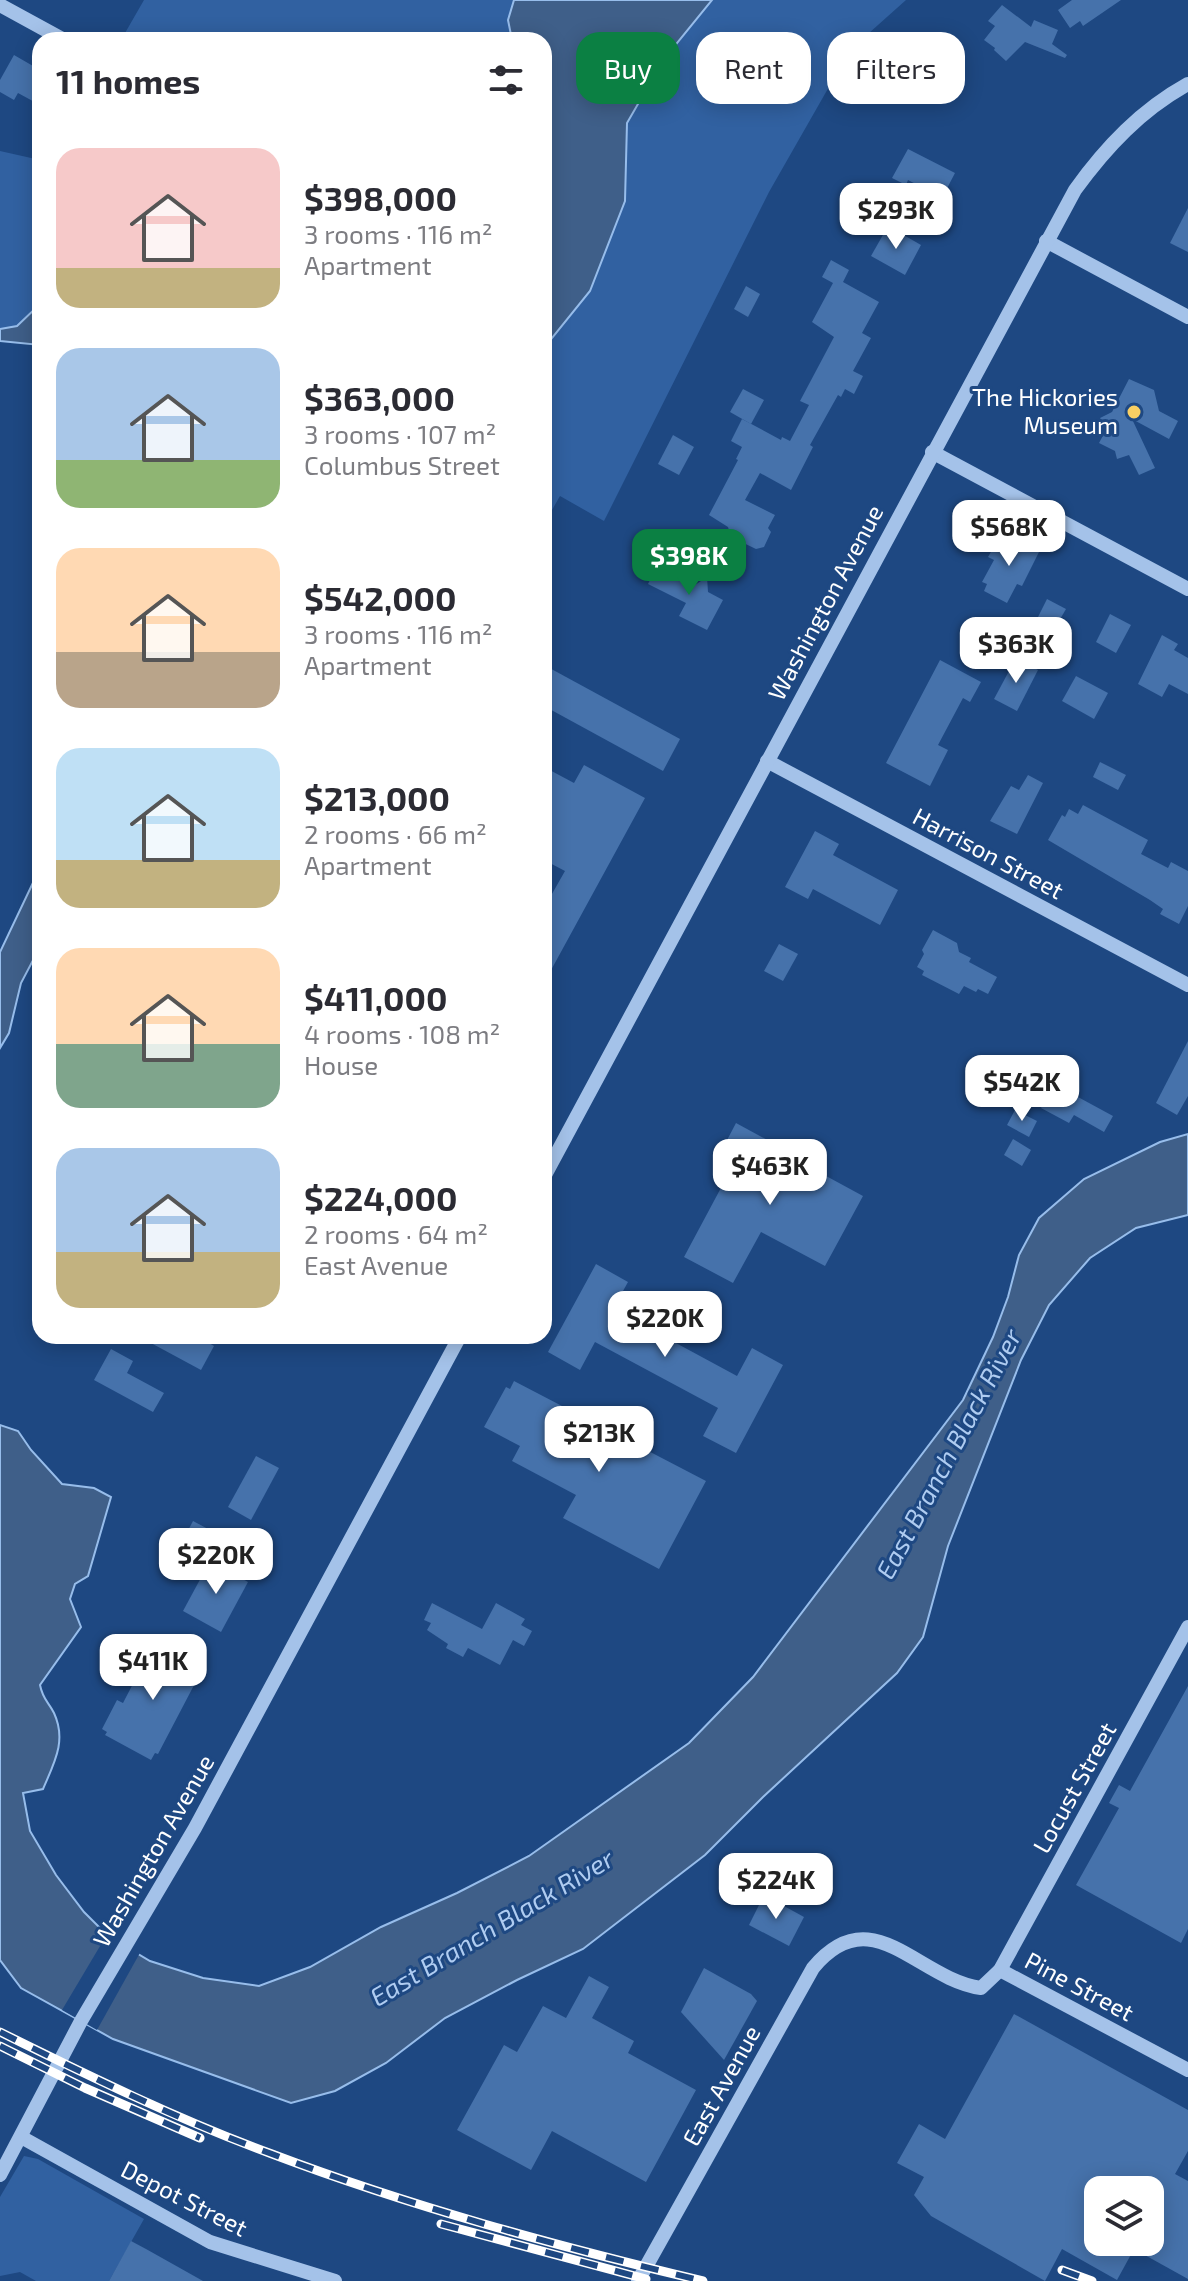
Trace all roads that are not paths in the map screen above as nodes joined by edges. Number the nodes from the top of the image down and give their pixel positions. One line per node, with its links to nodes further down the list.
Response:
1 (0, 5): 2 (street)
2 (49, 32)
3 (1188, 84): 4 (street, Washington Avenue)
4 (1046, 241): 5 (street); 6 (street, Washington Avenue)
5 (1188, 317)
6 (932, 452): 7 (street); 8 (street, Washington Avenue)
7 (1188, 589)
8 (767, 761): 9 (street, Harrison Street); 10 (street, Washington Avenue)
9 (1188, 985)
10 (552, 1162)
11 (456, 1344): 16 (street, Washington Avenue)
12 (1188, 1627): 14 (street, Locust Street)
13 (865, 1939): 14 (street, Pine Street); 19 (street, East Avenue)
14 (1000, 1970): 15 (street, Pine Street)
15 (1188, 2070)
16 (21, 2137): 17 (street, Washington Avenue); 18 (street, Depot Street)
17 (0, 2175)
18 (335, 2281)
19 (638, 2281)

